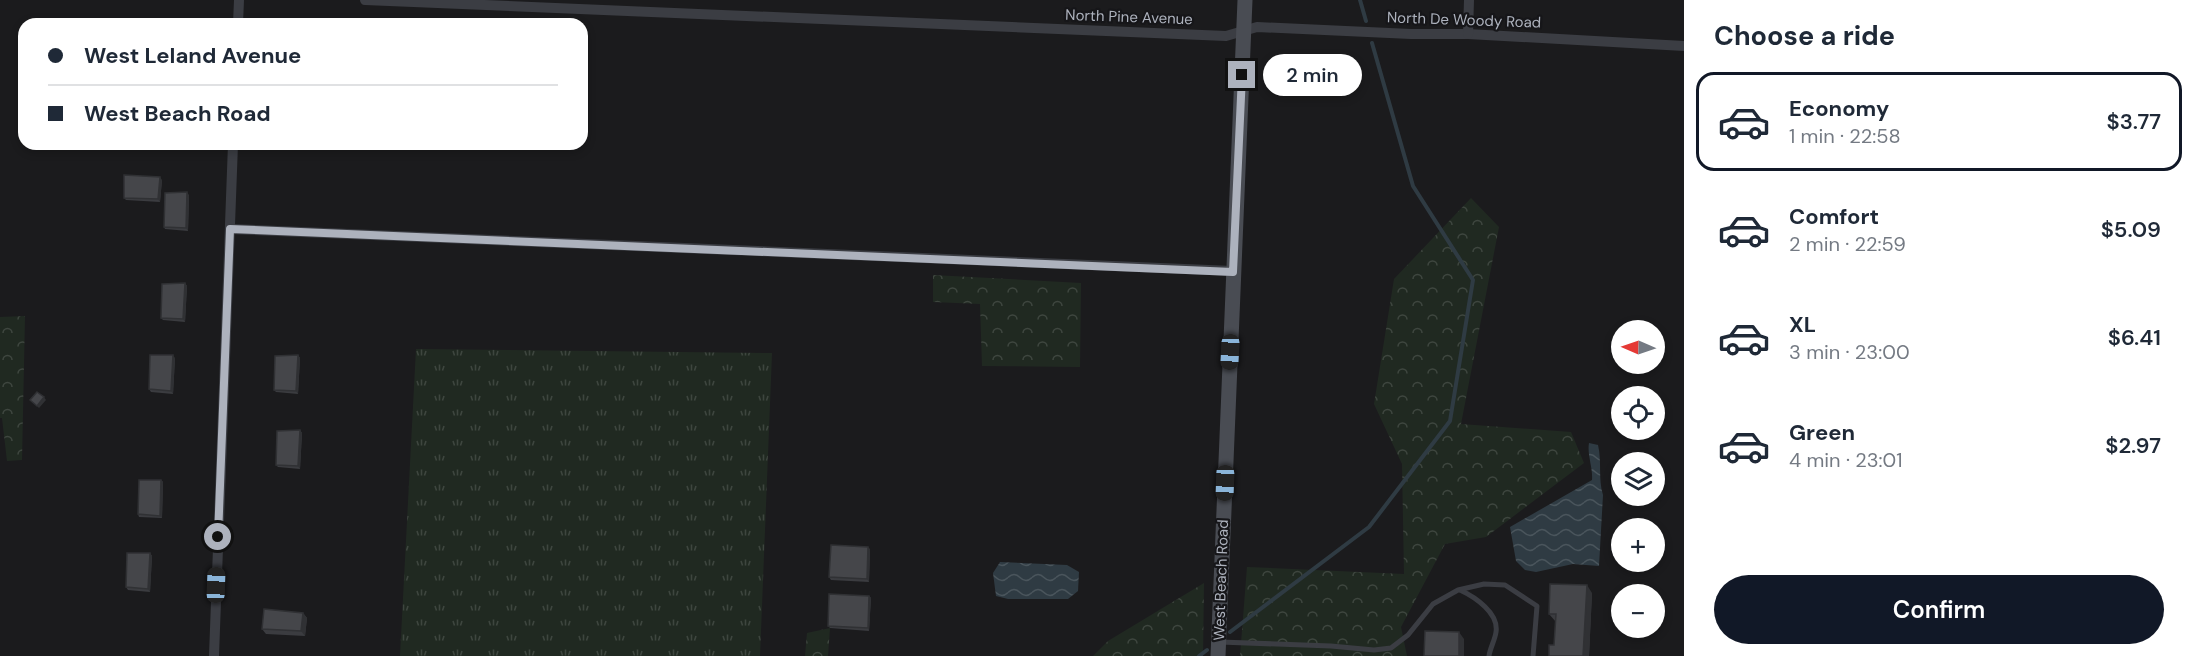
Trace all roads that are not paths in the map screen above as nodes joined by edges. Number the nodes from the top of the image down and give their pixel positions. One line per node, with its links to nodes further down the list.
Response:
1 (239, 0): 5 (street)
2 (365, 0): 6 (street, North Pine Avenue)
3 (1245, 0): 6 (street, West Beach Road)
4 (1469, 0): 7 (street)
5 (238, 18)
6 (1244, 31): 7 (street, North De Woody Road); 11 (street, West Beach Road)
7 (1468, 34): 8 (street, North De Woody Road)
8 (1684, 46)
9 (233, 150): 10 (street)
10 (230, 229): 11 (street); 14 (street)
11 (1233, 272): 13 (street, West Beach Road)
12 (1458, 590): 13 (lane); 15 (lane); 16 (lane)
13 (1218, 649)
14 (214, 656)
15 (1489, 656)
16 (1533, 656)

